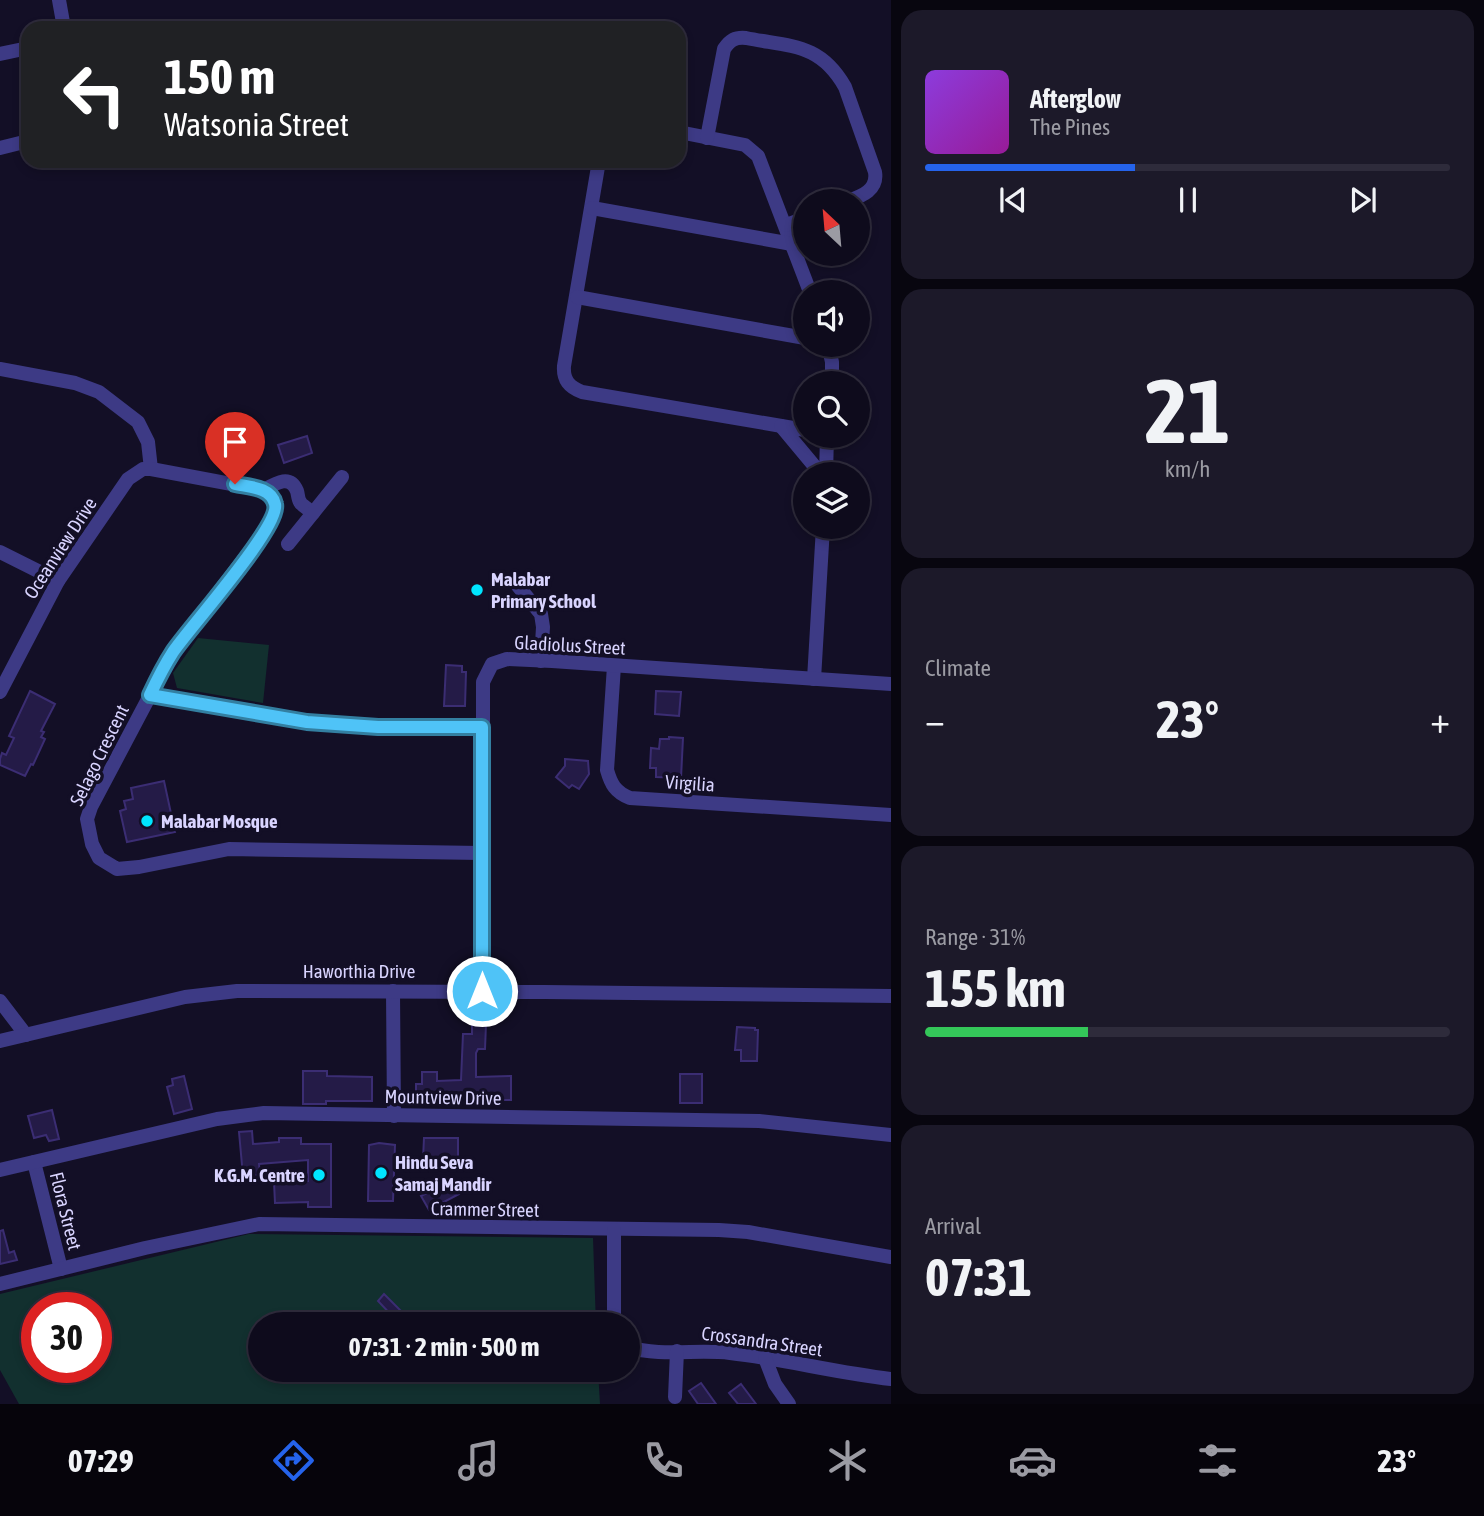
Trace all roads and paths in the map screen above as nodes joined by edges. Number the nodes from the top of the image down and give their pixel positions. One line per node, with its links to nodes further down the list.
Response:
1 (59, 0): 2 (street)
2 (63, 21)
3 (21, 50): 4 (street)
4 (0, 54)
5 (686, 134): 6 (street)
6 (707, 138): 10 (street); 13 (street)
7 (21, 143): 8 (street)
8 (0, 148)
9 (598, 168): 11 (street)
10 (870, 189)
11 (592, 208): 14 (street); 16 (street)
12 (793, 222): 13 (street)
13 (786, 225): 14 (street)
14 (792, 244): 15 (street)
15 (806, 280)
16 (577, 297): 17 (street); 19 (street)
17 (793, 336)
18 (0, 369): 22 (street)
19 (780, 426): 20 (street); 21 (street)
20 (793, 428)
21 (811, 462)
22 (147, 469): 24 (street); 31 (street, Oceanview Drive)
23 (342, 477): 27 (street)
24 (264, 490): 25 (street); 26 (street)
25 (300, 502): 26 (street); 27 (street)
26 (275, 506): 38 (street, Selago Crescent)
27 (313, 513): 29 (street)
28 (822, 539): 35 (street)
29 (288, 544)
30 (0, 552): 31 (street)
31 (58, 581): 37 (street, Oceanview Drive)
32 (519, 586): 33 (street)
33 (541, 661): 34 (street, Gladiolus Street); 39 (street, Gladiolus Street)
34 (614, 666): 35 (street, Gladiolus Street); 40 (street, Virgilia)
35 (814, 679): 36 (street, Gladiolus Street)
36 (891, 684)
37 (1, 689)
38 (150, 695): 39 (street); 41 (street, Selago Crescent)
39 (482, 727): 41 (street, Gladiolus Street)
40 (891, 815)
41 (481, 853): 43 (street, Gladiolus Street)
42 (393, 991): 43 (street, Haworthia Drive); 46 (street, Haworthia Drive); 48 (street)
43 (482, 991): 44 (street, Haworthia Drive)
44 (891, 996)
45 (0, 1001): 46 (street)
46 (26, 1035): 47 (street, Haworthia Drive)
47 (0, 1041)
48 (394, 1116): 49 (street, Mountview Drive); 50 (street, Mountview Drive)
49 (891, 1135)
50 (34, 1162): 51 (street, Mountview Drive); 54 (street, Flora Street)
51 (0, 1170)
52 (614, 1230): 53 (street, Crammer Street); 54 (street, Crammer Street); 56 (street)
53 (891, 1256)
54 (61, 1269): 55 (street, Crammer Street)
55 (0, 1284)
56 (614, 1312)
57 (640, 1350): 58 (street, Crossandra Street)
58 (677, 1351): 59 (street, Crossandra Street); 61 (street)
59 (765, 1358): 60 (street, Crossandra Street); 62 (street)
60 (891, 1379)
61 (675, 1397)
62 (789, 1404)

